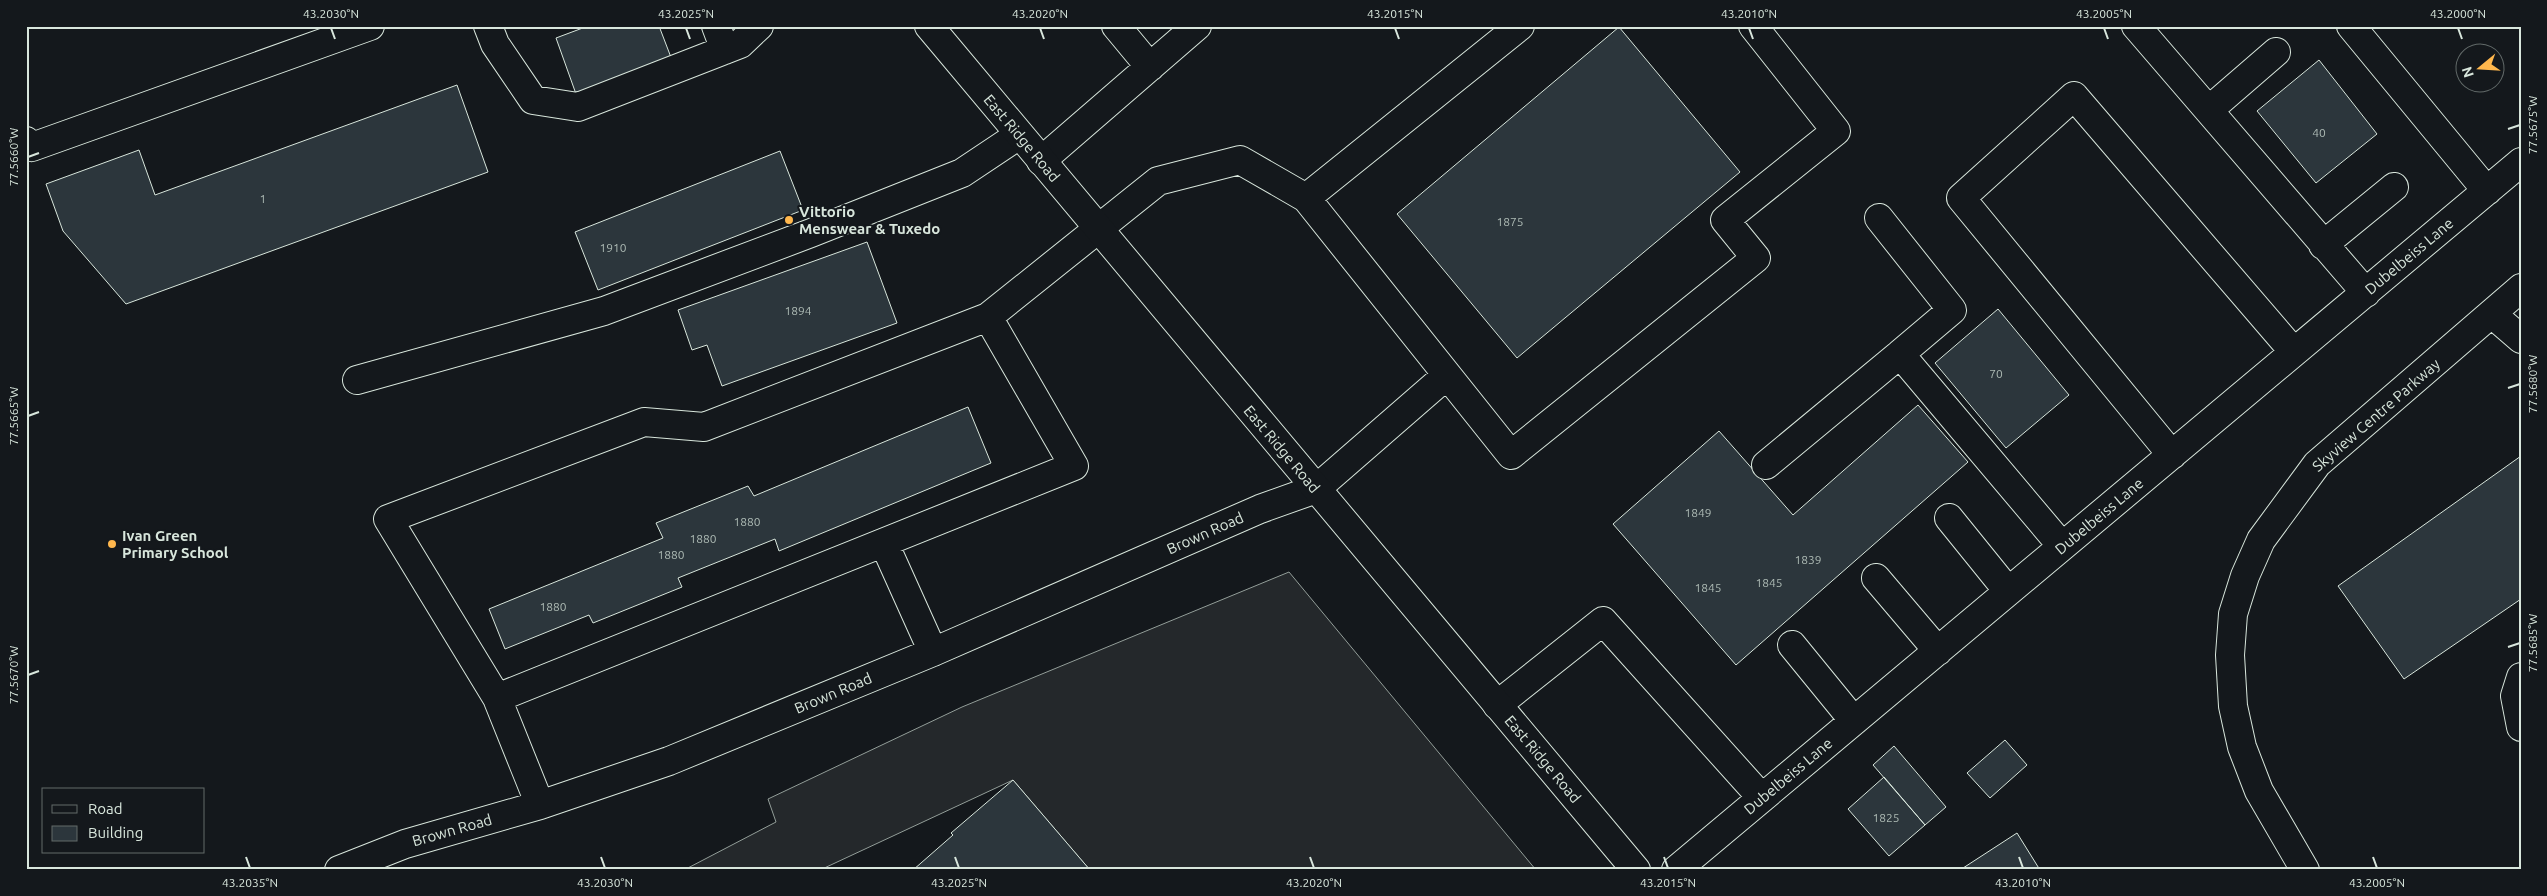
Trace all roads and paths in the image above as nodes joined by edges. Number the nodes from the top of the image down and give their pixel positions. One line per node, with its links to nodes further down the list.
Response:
1 (370, 26): 16 (street)
2 (488, 26): 11 (street)
3 (759, 26): 11 (street)
4 (929, 26): 15 (street, East Ridge Road)
5 (1116, 26): 13 (street)
6 (1197, 26): 13 (street)
7 (1520, 26): 21 (street)
8 (1752, 26): 32 (street)
9 (2136, 26): 14 (street)
10 (2351, 26): 20 (street)
11 (721, 38)
12 (2276, 52): 14 (street)
13 (1150, 67): 17 (street)
14 (2209, 110): 24 (street)
15 (1019, 135): 17 (street, East Ridge Road); 33 (street)
16 (26, 141)
17 (1041, 161): 23 (street, East Ridge Road)
18 (2521, 162): 20 (street, Dubelbeiss Lane)
19 (2394, 187): 24 (street)
20 (2486, 191): 26 (street, Dubelbeiss Lane)
21 (1306, 198): 23 (street); 32 (street)
22 (1879, 218): 31 (street)
23 (1099, 229): 28 (street); 36 (street, East Ridge Road)
24 (2323, 245): 26 (street)
25 (2521, 288): 27 (street, Skyview Centre Parkway)
26 (2366, 293): 30 (street, Dubelbeiss Lane)
27 (2492, 314): 29 (street); 55 (street, Skyview Centre Parkway)
28 (988, 317): 38 (street); 46 (street)
29 (2521, 339)
30 (2294, 352): 34 (street, Dubelbeiss Lane); 34 (street)
31 (1900, 354): 35 (street); 39 (street)
32 (1447, 375): 36 (street)
33 (357, 380)
34 (2172, 455): 39 (street, Dubelbeiss Lane)
35 (1766, 465)
36 (1316, 489): 44 (street, Brown Road); 47 (street, East Ridge Road)
37 (1949, 518): 41 (street)
38 (884, 543): 44 (street); 46 (street)
39 (2062, 546): 41 (street, Dubelbeiss Lane)
40 (1876, 578): 43 (street)
41 (2008, 591): 43 (street, Dubelbeiss Lane)
42 (1792, 645): 48 (street)
43 (1938, 651): 48 (street, Dubelbeiss Lane)
44 (933, 652): 51 (street, Brown Road)
45 (2521, 677): 49 (street)
46 (497, 698): 51 (street)
47 (1497, 705): 50 (street); 53 (street, East Ridge Road)
48 (1854, 721): 50 (street, Dubelbeiss Lane)
49 (2521, 727)
50 (1762, 798): 54 (street, Dubelbeiss Lane)
51 (540, 805): 52 (street, Brown Road)
52 (339, 870)
53 (1636, 870)
54 (1676, 870)
55 (2306, 870)

